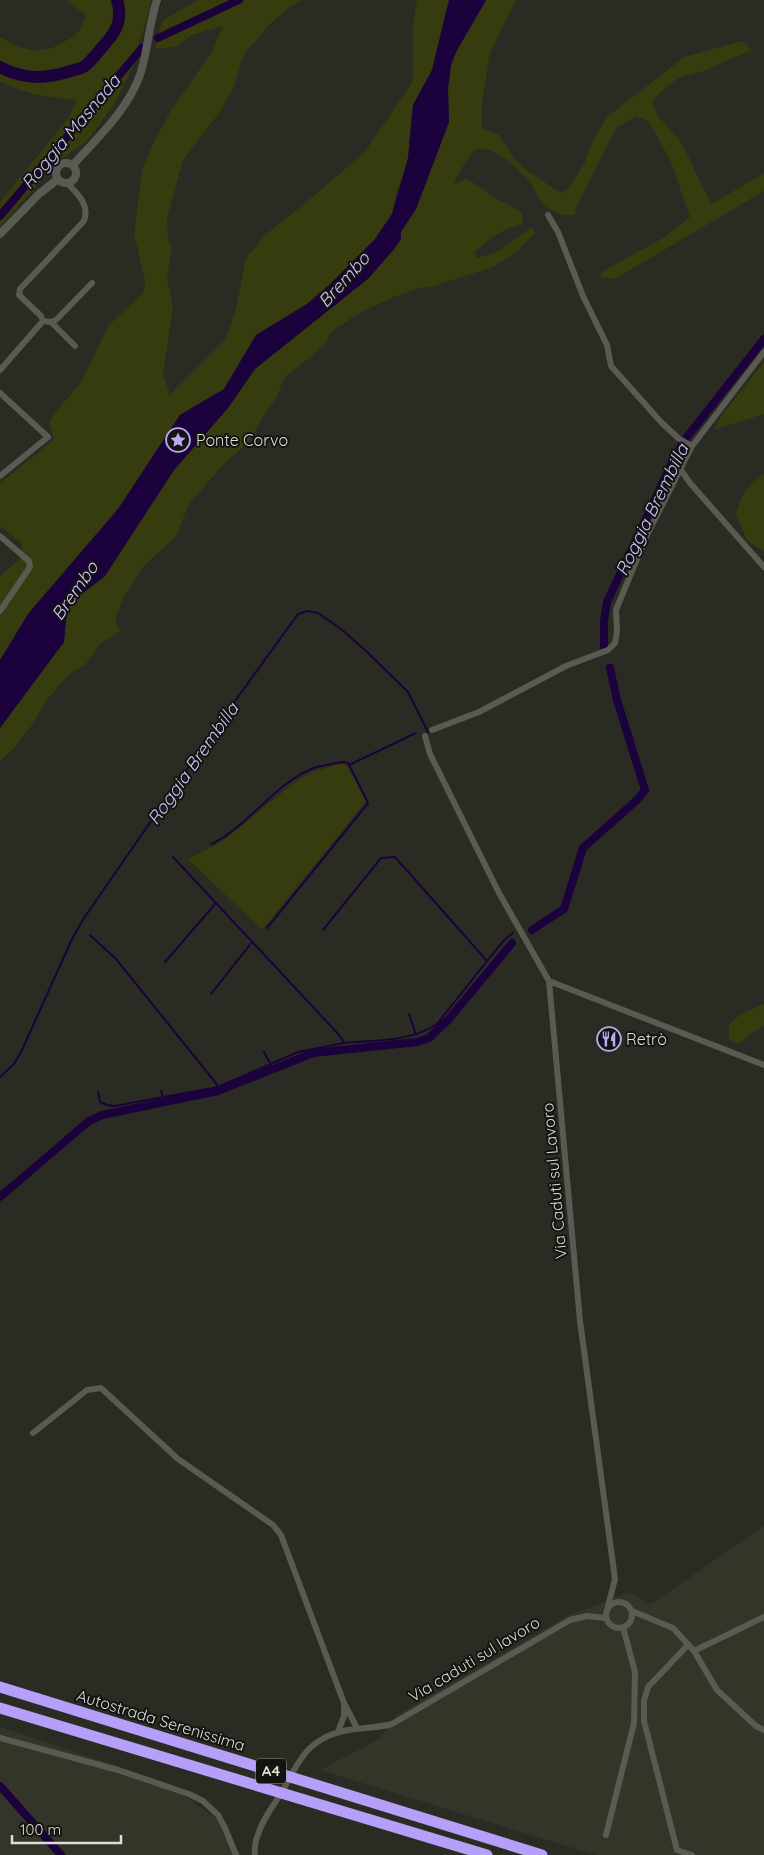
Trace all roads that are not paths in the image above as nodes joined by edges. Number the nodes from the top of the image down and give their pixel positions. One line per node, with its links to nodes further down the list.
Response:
1 (157, 0): 2 (street)
2 (73, 165): 3 (street); 4 (street)
3 (58, 179): 4 (street); 6 (street)
4 (67, 183): 8 (street)
5 (548, 215): 14 (street)
6 (0, 234)
7 (92, 283): 9 (street)
8 (43, 322): 9 (street); 12 (street)
9 (51, 322): 10 (street)
10 (75, 346)
11 (764, 352): 14 (street)
12 (0, 370)
13 (0, 393): 16 (street)
14 (691, 446): 15 (street)
15 (680, 470): 18 (street); 20 (street)
16 (0, 476)
17 (0, 536): 19 (street)
18 (764, 567)
19 (0, 611)
20 (432, 730)
21 (424, 736): 22 (street)
22 (550, 981): 23 (street); 25 (street, Via Caduti sul Lavoro)
23 (764, 1065)
24 (33, 1433): 33 (street)
25 (608, 1606): 26 (street); 28 (street, Via Caduti sul Lavoro)
26 (632, 1611): 29 (street); 30 (street)
27 (764, 1617): 31 (street)
28 (606, 1618): 29 (street); 35 (street, Via caduti sul lavoro)
29 (623, 1628): 39 (street)
30 (687, 1646): 31 (street); 44 (street)
31 (694, 1651): 36 (street)
32 (0, 1688): 43 (highway, Autostrada Serenissima / A4)
33 (344, 1703): 35 (street); 37 (street)
34 (0, 1708): 42 (highway, A4)
35 (357, 1728): 37 (street, Via caduti sul lavoro)
36 (764, 1730)
37 (338, 1732): 41 (street, Via caduti sul lavoro)
38 (0, 1738): 40 (street)
39 (606, 1835)
40 (234, 1852)
41 (255, 1855)
42 (487, 1855)
43 (542, 1855)
44 (692, 1855)

